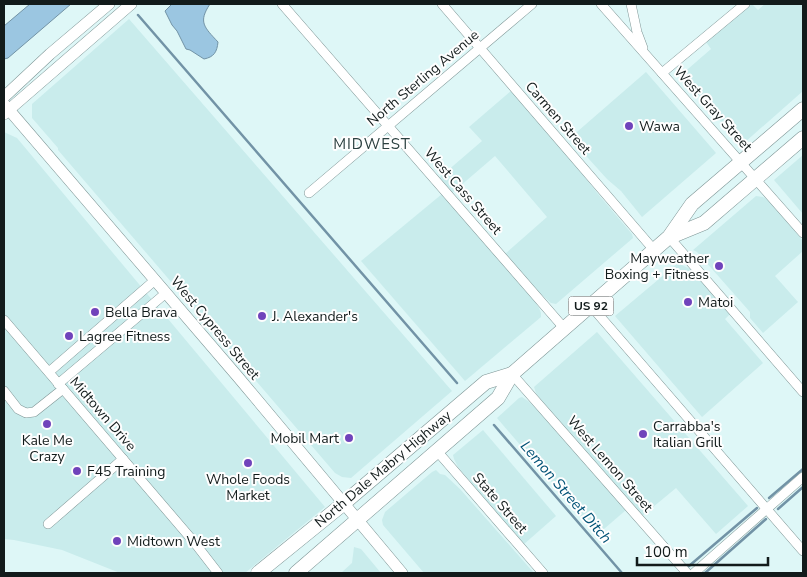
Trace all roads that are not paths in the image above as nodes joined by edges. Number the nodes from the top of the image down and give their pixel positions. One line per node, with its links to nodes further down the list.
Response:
1 (109, 4): 14 (street)
2 (121, 4): 10 (street)
3 (131, 4): 10 (street)
4 (282, 4): 17 (street, West Cass Street)
5 (442, 4): 11 (street, Carmen Street)
6 (532, 4): 11 (street, North Sterling Avenue)
7 (601, 4): 12 (street, West Gray Street)
8 (631, 4): 12 (street)
9 (745, 4): 13 (street)
10 (117, 16): 16 (street)
11 (480, 48): 17 (street, North Sterling Avenue); 24 (street, Carmen Street)
12 (644, 53): 13 (street, West Gray Street)
13 (662, 73): 19 (street, West Gray Street)
14 (4, 97)
15 (803, 109): 19 (main road, North Dale Mabry Highway / US 92)
16 (6, 110): 25 (street, West Cypress Street)
17 (388, 125): 21 (street, North Sterling Avenue); 29 (street, West Cass Street)
18 (803, 138): 20 (main road, North Dale Mabry Highway / US 92)
19 (742, 162): 20 (street, West Gray Street); 23 (main road, North Dale Mabry Highway / US 92)
20 (756, 179): 22 (street, West Gray Street); 23 (main road, North Dale Mabry Highway / US 92)
21 (309, 193)
22 (803, 232)
23 (669, 237): 24 (main road, North Dale Mabry Highway / US 92); 34 (street)
24 (654, 250): 27 (main road, North Dale Mabry Highway / US 92)
25 (155, 280): 26 (street, West Cypress Street); 30 (street)
26 (166, 293): 32 (street); 38 (street, West Cypress Street)
27 (591, 306): 29 (main road, North Dale Mabry Highway / US 92); 39 (street)
28 (4, 320): 30 (street, Midtown Drive)
29 (564, 328): 31 (main road, North Dale Mabry Highway / US 92)
30 (49, 372): 32 (street, Midtown Drive)
31 (512, 374): 35 (main road, North Dale Mabry Highway / US 92); 38 (main road, North Dale Mabry Highway / US 92); 48 (street, West Lemon Street)
32 (60, 386): 33 (street); 36 (street, Midtown Drive)
33 (4, 391)
34 (803, 392)
35 (437, 451): 40 (main road, North Dale Mabry Highway / US 92); 47 (street, State Street)
36 (123, 459): 41 (street); 43 (street, Midtown Drive)
37 (803, 477): 39 (street)
38 (343, 504): 40 (street, West Cypress Street); 44 (main road, North Dale Mabry Highway / US 92)
39 (766, 509): 42 (street); 49 (street)
40 (357, 521): 45 (main road, North Dale Mabry Highway / US 92); 46 (street, West Cypress Street)
41 (48, 524)
42 (803, 551)
43 (218, 573)
44 (258, 573)
45 (296, 573)
46 (402, 573)
47 (543, 573)
48 (687, 573)
49 (694, 573)

